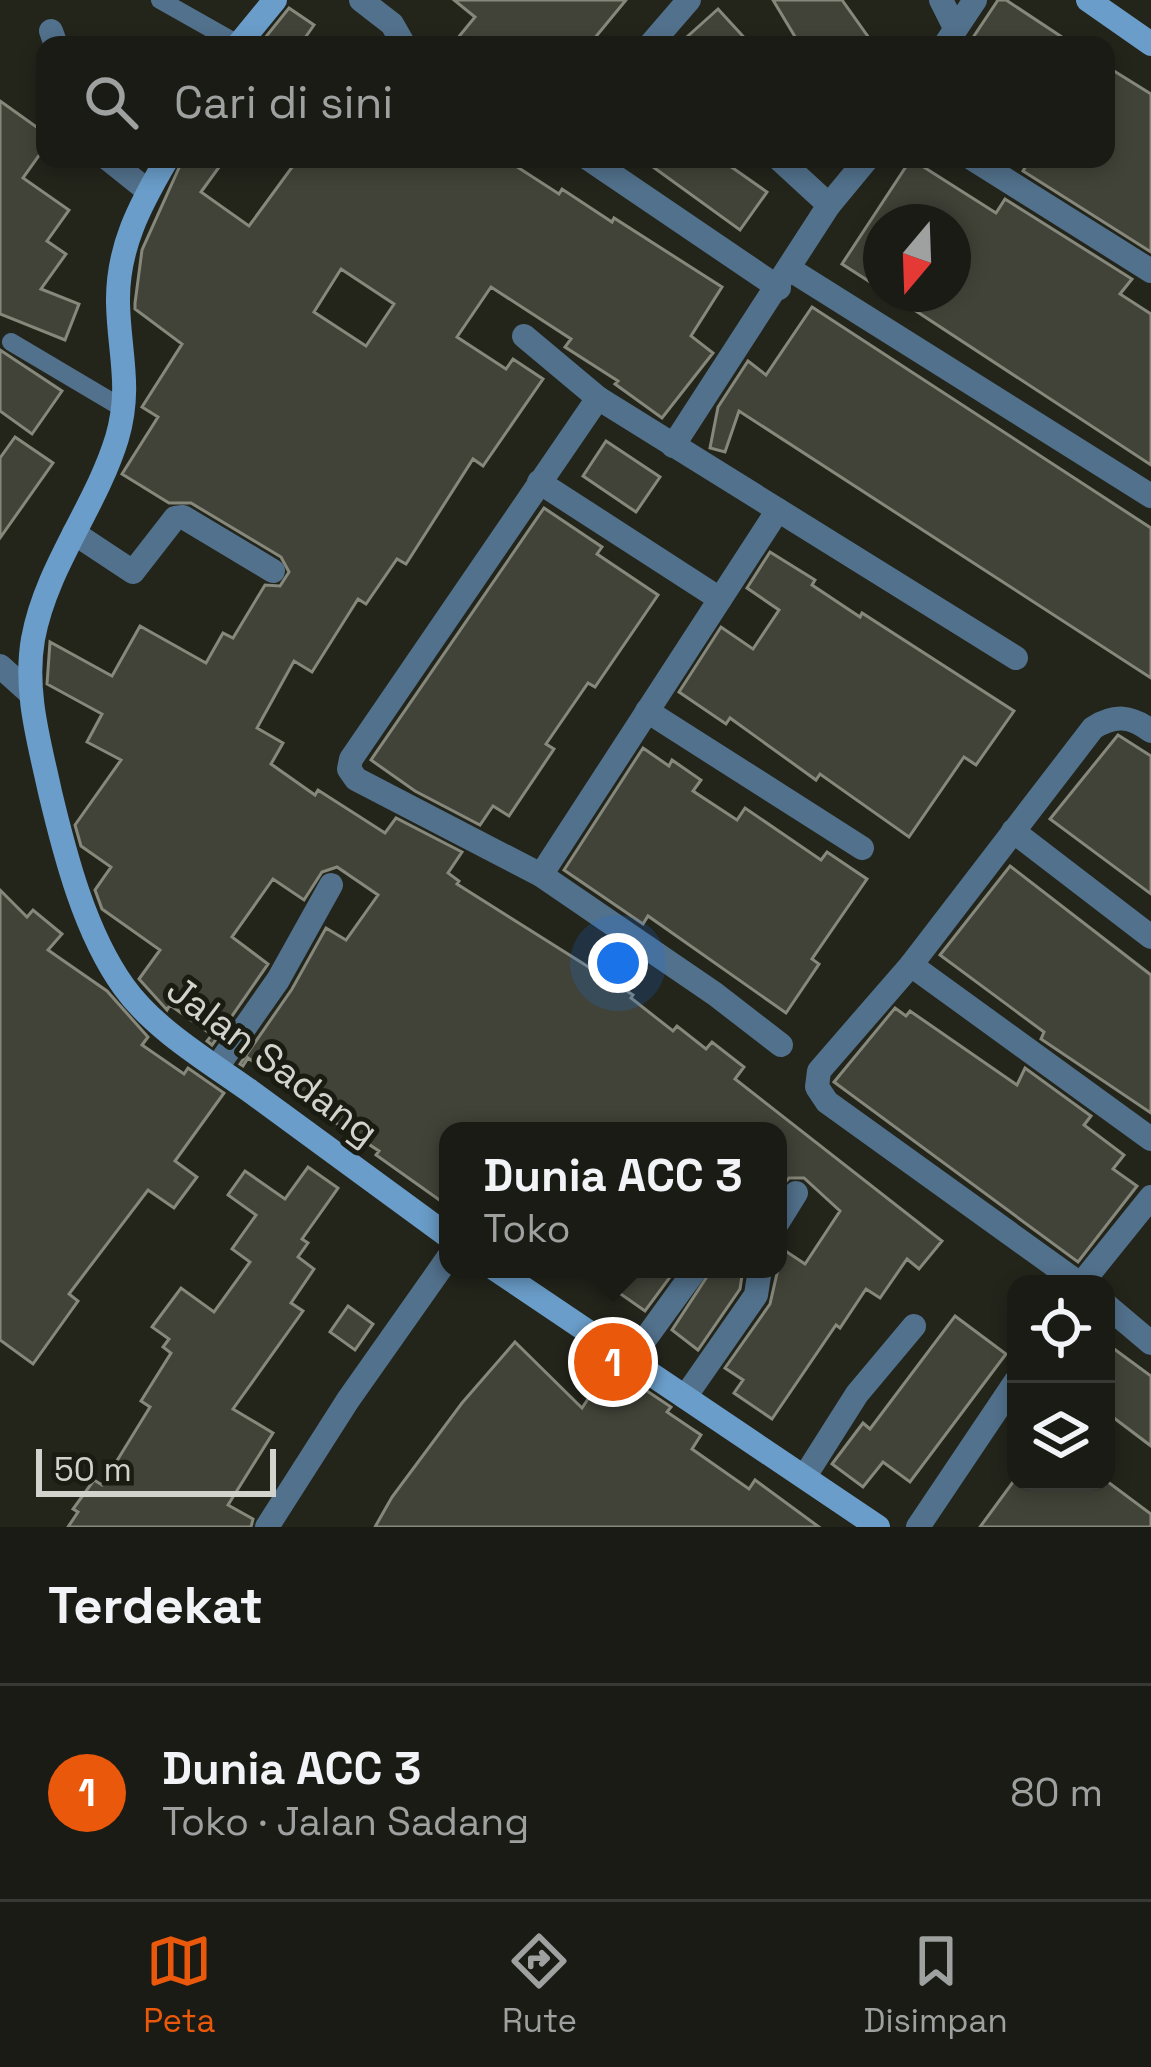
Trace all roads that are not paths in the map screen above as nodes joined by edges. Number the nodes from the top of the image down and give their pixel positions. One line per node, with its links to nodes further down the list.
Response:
1 (160, 0): 8 (lane)
2 (274, 0): 9 (street)
3 (361, 0): 10 (street)
4 (689, 0): 11 (street)
5 (941, 0): 12 (street)
6 (975, 0): 12 (street)
7 (1088, 0): 13 (street)
8 (222, 36)
9 (245, 36)
10 (399, 36)
11 (660, 36)
12 (950, 36)
13 (1151, 44)
14 (119, 168): 20 (street)
15 (162, 168): 20 (street, Jalan Sadang)
16 (604, 168): 23 (street)
17 (789, 168): 21 (street)
18 (860, 168): 21 (street)
19 (988, 168): 22 (street)
20 (148, 191): 27 (street, Jalan Sadang)
21 (829, 206): 23 (street)
22 (1151, 272)
23 (785, 279): 28 (street); 30 (street)
24 (524, 336): 26 (street)
25 (11, 342): 27 (lane)
26 (598, 398): 28 (street); 29 (street)
27 (124, 410): 32 (street, Jalan Sadang)
28 (673, 446): 31 (street)
29 (539, 482): 34 (street); 42 (street)
30 (1151, 496)
31 (778, 510): 34 (street); 35 (street)
32 (74, 533): 33 (street); 37 (street, Jalan Sadang)
33 (273, 571)
34 (720, 599): 38 (street)
35 (1016, 658)
36 (0, 666): 37 (street)
37 (30, 693): 47 (street, Jalan Sadang)
38 (647, 711): 41 (street); 42 (street)
39 (1151, 731): 40 (street)
40 (1013, 831): 44 (street); 45 (street)
41 (862, 848)
42 (541, 875): 46 (street)
43 (331, 885): 47 (street)
44 (1151, 937)
45 (911, 965): 48 (street); 54 (street)
46 (781, 1045)
47 (217, 1067): 52 (street, Jalan Sadang)
48 (1151, 1139)
49 (796, 1193): 51 (street)
50 (1151, 1197): 55 (street)
51 (787, 1208)
52 (439, 1229)
53 (439, 1271): 66 (street)
54 (1068, 1275)
55 (1088, 1275)
56 (509, 1278): 62 (street)
57 (689, 1278): 62 (street)
58 (759, 1278): 64 (street)
59 (1115, 1313): 61 (street)
60 (914, 1326): 65 (street)
61 (1151, 1343)
62 (629, 1360): 64 (street)
63 (1015, 1383): 68 (street)
64 (685, 1397): 65 (street)
65 (805, 1476): 67 (street)
66 (267, 1527)
67 (878, 1527)
68 (919, 1527)

